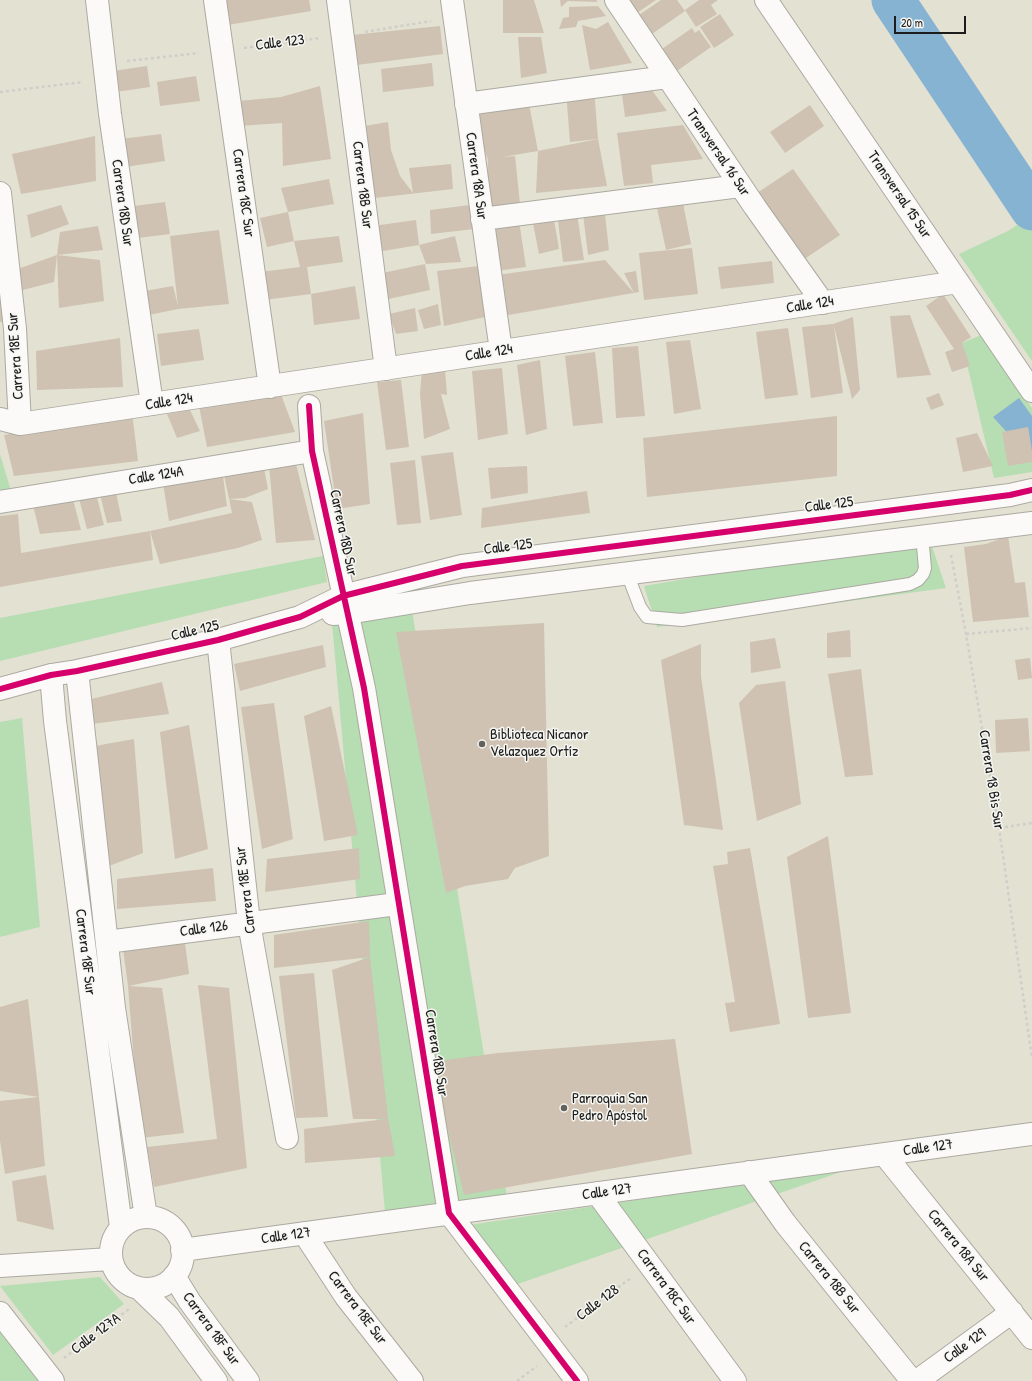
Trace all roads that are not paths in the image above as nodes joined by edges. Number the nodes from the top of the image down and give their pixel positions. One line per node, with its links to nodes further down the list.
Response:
1 (97, 0): 18 (street, Carrera 18D Sur)
2 (216, 0): 16 (street, Carrera 18C Sur)
3 (338, 0): 15 (street, Carrera 18B Sur)
4 (616, 0): 7 (street, Transversal 16 Sur)
5 (766, 0): 12 (street, Transversal 15 Sur)
6 (453, 8): 8 (street, Carrera 18A Sur)
7 (667, 77): 8 (street); 9 (street, Transversal 16 Sur)
8 (466, 104): 11 (street, Carrera 18A Sur)
9 (740, 186): 11 (street); 13 (street, Transversal 16 Sur)
10 (0, 193): 20 (street, Carrera 18E Sur)
11 (482, 220): 14 (street, Carrera 18A Sur)
12 (958, 282): 13 (street, Calle 124); 17 (street, Transversal 15 Sur)
13 (822, 303): 14 (street, Calle 124)
14 (501, 351): 15 (street, Calle 124)
15 (386, 369): 16 (street, Calle 124)
16 (270, 387): 18 (street, Calle 124)
17 (1032, 391)
18 (152, 404): 20 (street, Calle 124)
19 (309, 406): 21 (street, Carrera 18D Sur)
20 (10, 422)
21 (312, 451): 23 (street, Calle 124A); 27 (street, Carrera 18D Sur)
22 (1032, 490): 27 (street, Calle 125)
23 (0, 502)
24 (1032, 523): 25 (street, Calle 125)
25 (922, 536): 26 (street, Calle 125); 26 (lane)
26 (627, 573): 27 (street, Calle 125)
27 (346, 604): 28 (street, Calle 125); 31 (street, Carrera 18D Sur)
28 (218, 640): 29 (street, Calle 125); 34 (street, Carrera 18E Sur)
29 (76, 671): 30 (street, Calle 125); 35 (street, Carrera 18F Sur)
30 (51, 675): 32 (street, Calle 125); 44 (street, Carrera 18F Sur)
31 (364, 688): 33 (street, Carrera 18D Sur); 42 (street, Carrera 18D Sur)
32 (0, 689)
33 (397, 904): 34 (street, Calle 126); 38 (street, Carrera 18D Sur)
34 (249, 923): 35 (street, Calle 126); 37 (street, Carrera 18E Sur)
35 (107, 942): 43 (street, Carrera 18F Sur)
36 (1032, 1134): 39 (street, Calle 127)
37 (287, 1138)
38 (436, 1150)
39 (884, 1154): 40 (street, Calle 127); 51 (street, Carrera 18A Sur)
40 (749, 1172): 41 (street, Calle 127); 60 (street, Carrera 18B Sur)
41 (597, 1193): 42 (street, Calle 127); 59 (street, Carrera 18C Sur)
42 (448, 1213): 45 (street, Calle 127); 58 (street, Carrera 18D Sur)
43 (146, 1217): 44 (street); 46 (street)
44 (121, 1228): 47 (street)
45 (304, 1233): 46 (street, Calle 127); 57 (street, Carrera 18E Sur)
46 (182, 1250): 49 (street)
47 (110, 1259): 48 (street); 50 (street)
48 (0, 1266)
49 (174, 1276): 50 (street); 56 (street, Carrera 18F Sur)
50 (143, 1291): 55 (street, Carrera 18F Sur)
51 (1012, 1312): 53 (street, Carrera 18A Sur); 61 (street, Calle 129)
52 (0, 1313): 54 (street)
53 (1032, 1338)
54 (49, 1376)
55 (216, 1381)
56 (248, 1381)
57 (412, 1381)
58 (577, 1381)
59 (736, 1381)
60 (912, 1381)
61 (917, 1381)

